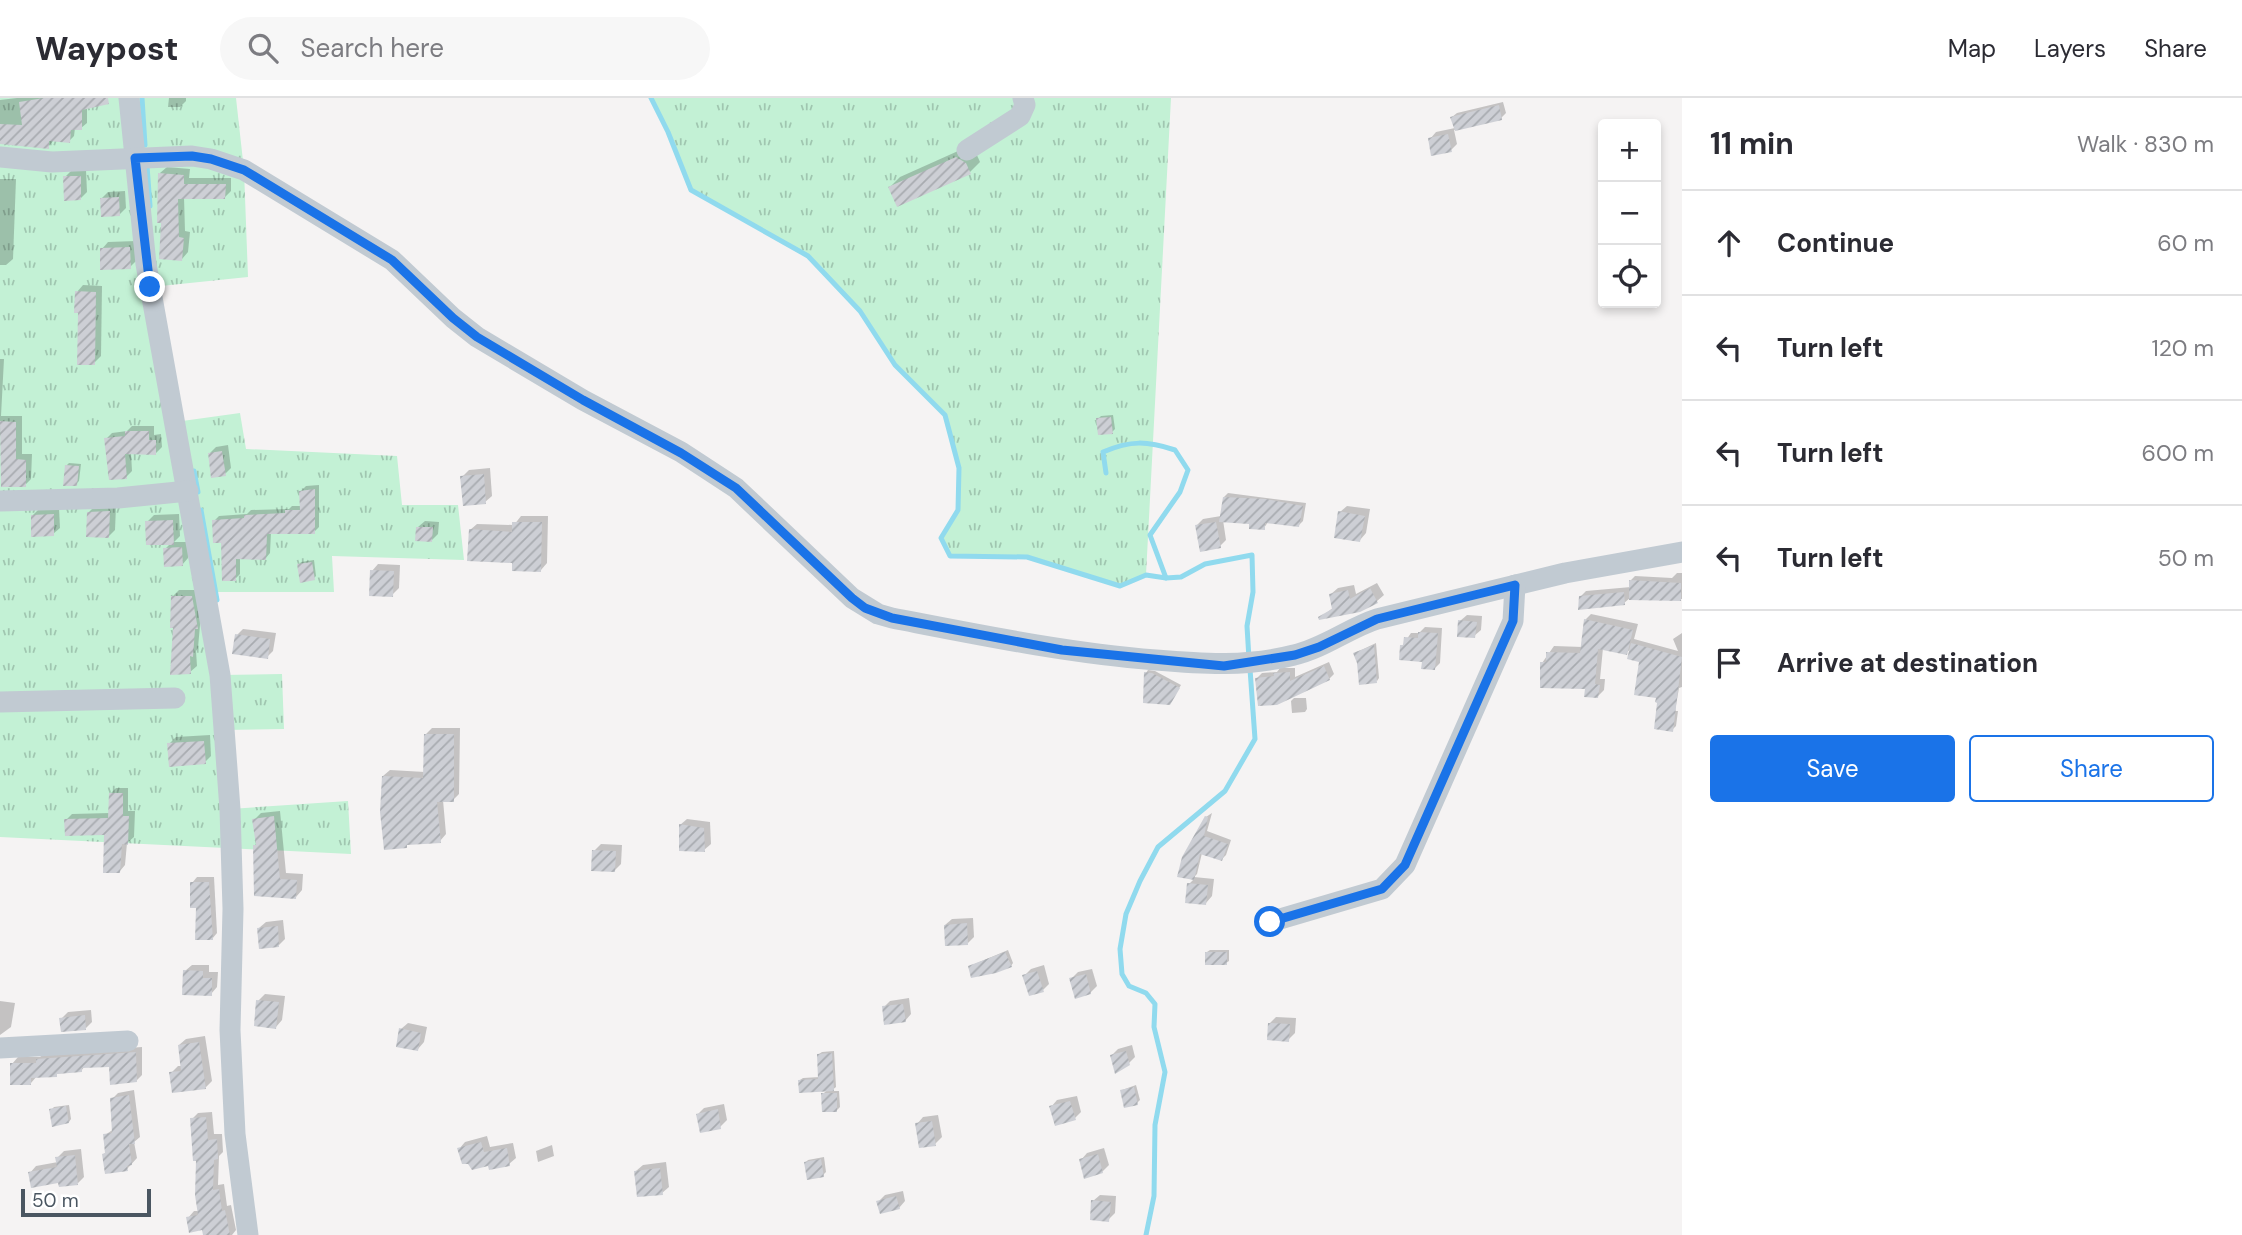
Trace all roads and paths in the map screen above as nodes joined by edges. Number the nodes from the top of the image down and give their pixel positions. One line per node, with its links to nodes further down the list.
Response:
1 (130, 98): 5 (street)
2 (1023, 98): 3 (street)
3 (967, 150)
4 (0, 158): 5 (street)
5 (135, 158): 6 (street); 9 (street)
6 (188, 491): 7 (street); 15 (street)
7 (0, 501)
8 (1682, 552): 9 (street)
9 (1515, 585): 12 (street)
10 (175, 698): 11 (street)
11 (0, 702)
12 (1270, 922)
13 (128, 1041): 14 (street)
14 (0, 1048)
15 (248, 1235)

